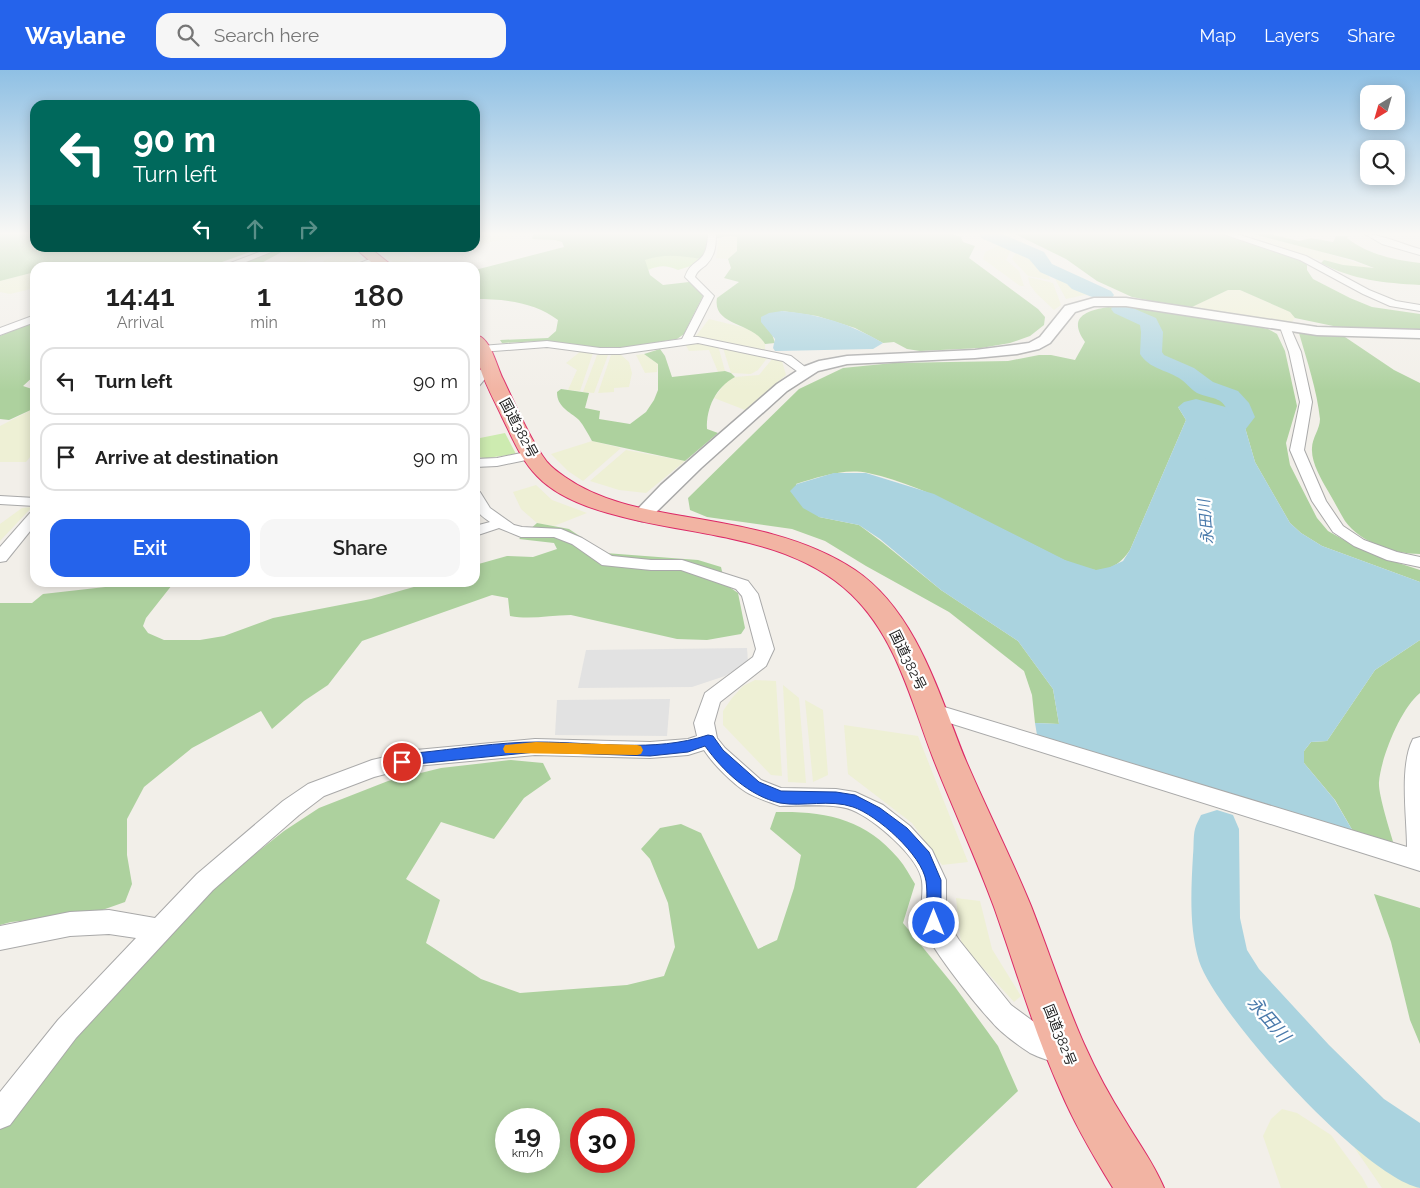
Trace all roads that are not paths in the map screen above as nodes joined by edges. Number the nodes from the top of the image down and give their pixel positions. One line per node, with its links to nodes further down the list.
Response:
1 (700, 286): 8 (street)
2 (1358, 286): 3 (street)
3 (1420, 308)
4 (30, 320): 6 (street)
5 (1285, 327): 7 (street); 10 (street); 21 (street)
6 (0, 332)
7 (1420, 334)
8 (686, 341): 9 (street); 10 (street)
9 (480, 360): 11 (highway, 国道382号)
10 (805, 372): 16 (street)
11 (531, 456): 12 (street); 16 (highway, 国道382号)
12 (480, 463)
13 (0, 500): 14 (street)
14 (30, 502)
15 (480, 504): 18 (street)
16 (642, 515): 22 (highway, 国道382号)
17 (30, 522): 20 (street)
18 (501, 523): 19 (street); 23 (street)
19 (480, 529)
20 (0, 557)
21 (1420, 562)
22 (931, 710): 24 (street); 27 (highway, 国道382号)
23 (708, 740): 25 (street); 27 (street)
24 (1420, 745)
25 (158, 930): 26 (street); 28 (street)
26 (0, 938)
27 (1068, 1054): 29 (highway, 国道382号)
28 (0, 1115)
29 (1140, 1188)

